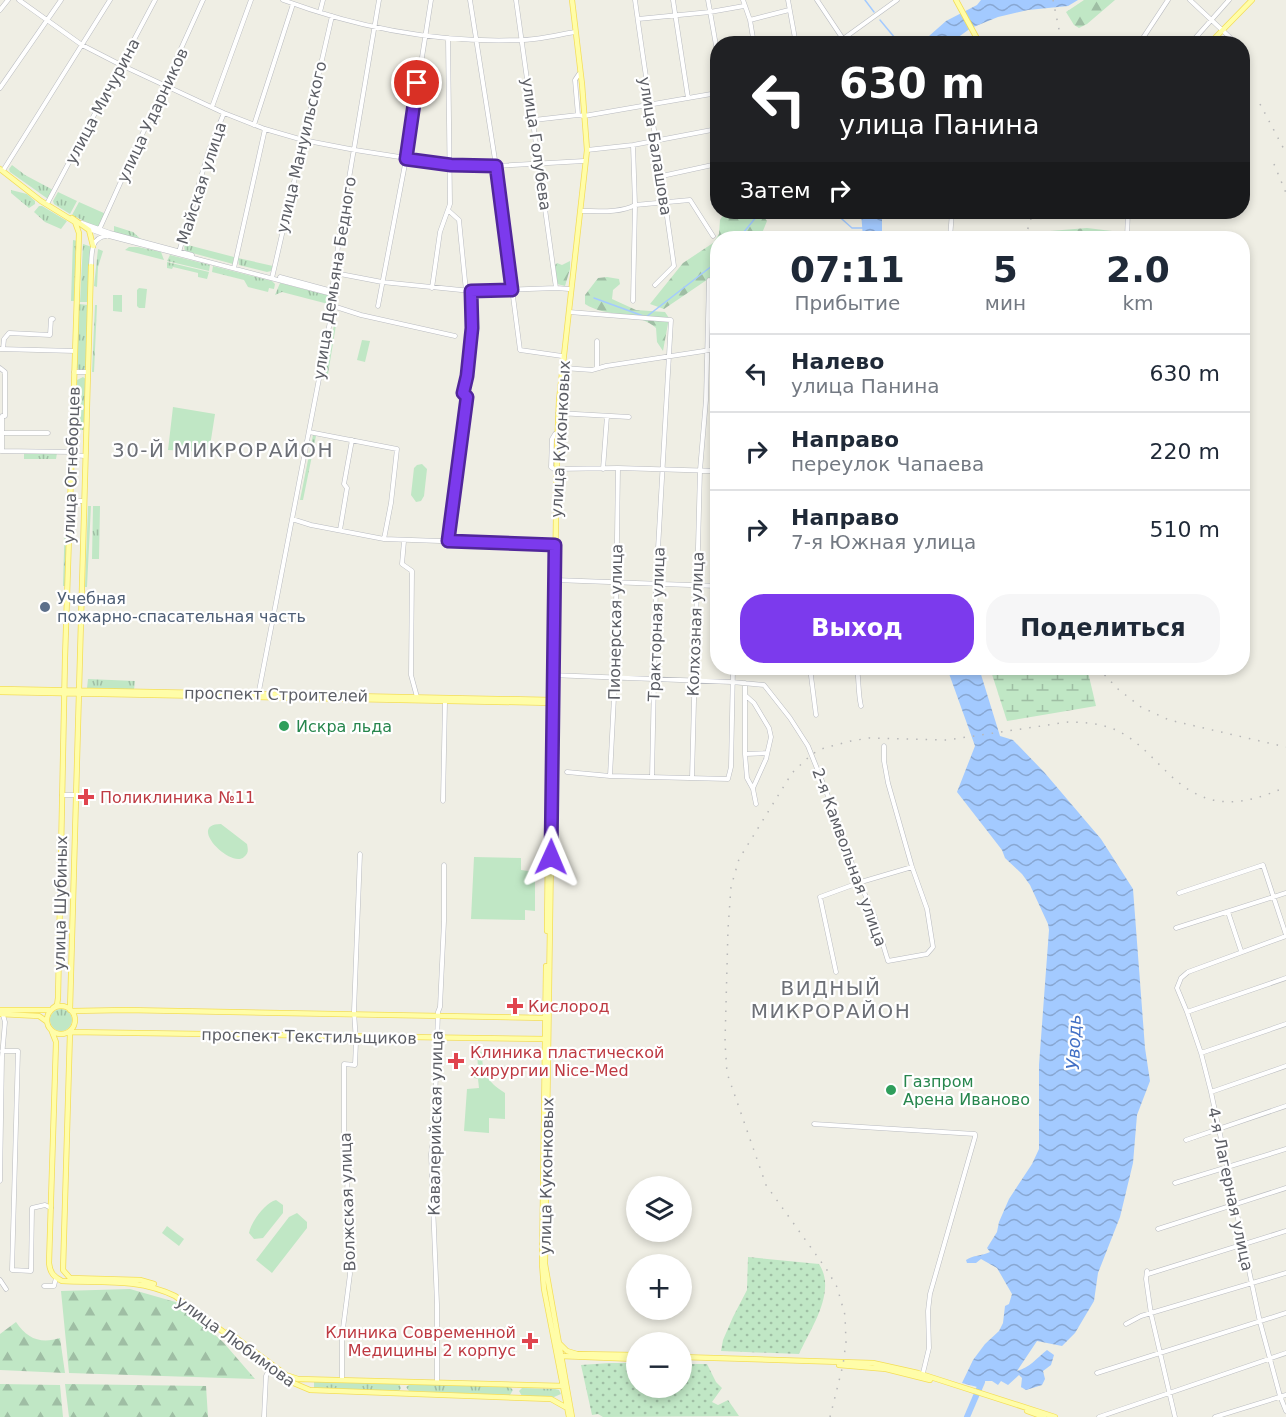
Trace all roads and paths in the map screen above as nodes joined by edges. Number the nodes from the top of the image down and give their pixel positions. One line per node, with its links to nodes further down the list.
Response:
1 (8, 0): 29 (street)
2 (19, 0): 36 (street)
3 (61, 0): 36 (street)
4 (110, 0): 56 (street)
5 (155, 0): 57 (street, улица Мичурина)
6 (203, 0): 58 (street, улица Ударников)
7 (251, 0): 63 (street, Майская улица)
8 (283, 0): 27 (street)
9 (323, 0): 31 (street)
10 (379, 0): 39 (street, улица Демьяна Бедного)
11 (431, 0): 42 (street)
12 (470, 0): 54 (street)
13 (516, 0): 55 (street, улица Голубева)
14 (571, 0): 41 (main road, улица Куконковых)
15 (635, 0): 35 (street, улица Балашова)
16 (673, 0): 34 (street)
17 (708, 0): 32 (street)
18 (743, 0): 28 (street)
19 (788, 0): 30 (street)
20 (817, 0): 46 (street)
21 (897, 0): 47 (street)
22 (956, 0): 48 (main road)
23 (1168, 0): 49 (street)
24 (1190, 0): 38 (street)
25 (1229, 0): 38 (street)
26 (1252, 0): 40 (main road)
27 (293, 4): 31 (street); 67 (street)
28 (744, 6): 32 (street); 37 (street)
29 (0, 10)
30 (789, 10): 37 (street); 45 (street)
31 (320, 12): 33 (street)
32 (710, 12): 34 (street); 43 (street)
33 (332, 16): 39 (street); 71 (street, улица Мануильского)
34 (675, 16): 35 (street); 61 (street)
35 (638, 19): 62 (street, улица Балашова)
36 (46, 20): 56 (street); 59 (street)
37 (750, 20): 44 (street)
38 (1209, 20): 40 (street); 50 (street)
39 (375, 27): 42 (street); 73 (street, улица Демьяна Бедного)
40 (1221, 30): 51 (main road); 52 (street)
41 (575, 32): 55 (street); 65 (main road, улица Куконковых); 65 (main road, улица Куконковых)
42 (425, 36): 53 (street); 75 (street)
43 (714, 36)
44 (753, 36)
45 (794, 36)
46 (841, 36)
47 (847, 36)
48 (976, 36)
49 (1144, 36)
50 (1196, 36)
51 (1216, 36)
52 (1228, 36)
53 (448, 38): 54 (street); 77 (street)
54 (476, 40): 55 (street); 79 (street)
55 (522, 40): 66 (street, улица Голубева)
56 (82, 45): 57 (street); 81 (street)
57 (121, 65): 58 (street); 83 (street, улица Мичурина)
58 (165, 86): 63 (street); 91 (street, улица Ударников)
59 (0, 88)
60 (710, 94): 61 (street)
61 (688, 98): 62 (street)
62 (649, 105): 65 (street); 70 (street, улица Балашова)
63 (212, 107): 64 (street)
64 (224, 113): 67 (street); 95 (street, Майская улица)
65 (582, 116): 66 (street); 74 (main road, улица Куконковых); 76 (main road, улица Куконковых)
66 (534, 120): 78 (street, улица Голубева)
67 (254, 125): 68 (street)
68 (265, 129): 71 (street); 97 (street)
69 (710, 130): 70 (street)
70 (656, 139): 72 (street); 82 (street, улица Балашова)
71 (303, 140): 73 (street); 99 (street, улица Мануильского)
72 (633, 145): 74 (street); 85 (street)
73 (355, 150): 75 (street); 98 (street, улица Демьяна Бедного)
74 (587, 150): 87 (main road, улица Куконковых)
75 (406, 159): 77 (street); 101 (street)
76 (584, 161): 78 (street); 106 (main road, улица Куконковых)
77 (451, 165): 79 (street); 86 (street)
78 (540, 165): 79 (street); 104 (street, улица Голубева)
79 (496, 166): 105 (street)
80 (710, 166): 82 (street)
81 (1, 167): 83 (main road); 88 (main road)
82 (662, 176): 84 (street, улица Балашова)
83 (48, 202): 89 (main road)
84 (665, 203): 85 (street); 90 (street); 102 (street, улица Балашова)
85 (635, 205): 87 (street); 109 (street)
86 (449, 211): 103 (street); 107 (street)
87 (582, 212): 112 (main road, улица Куконковых)
88 (75, 222): 91 (street); 93 (main road, улица Огнеборцев)
89 (82, 223): 91 (main road); 91 (street)
90 (710, 231)
91 (92, 232): 92 (street); 93 (main road); 94 (main road, улица Огнеборцев)
92 (109, 235): 94 (street); 95 (street)
93 (79, 241): 118 (main road, улица Огнеборцев)
94 (93, 246): 96 (street, улица Огнеборцев)
95 (179, 252): 97 (street)
96 (91, 266): 126 (main road, улица Огнеборцев)
97 (234, 267): 99 (street)
98 (335, 273): 101 (street); 108 (street, улица Демьяна Бедного)
99 (272, 276): 108 (street)
100 (709, 280): 119 (street, Колхозная улица)
101 (382, 282): 103 (street); 111 (street)
102 (656, 285)
103 (432, 288): 107 (street)
104 (556, 288): 105 (street); 106 (street)
105 (512, 290): 107 (street); 120 (street)
106 (569, 290): 120 (main road, улица Куконковых)
107 (469, 291): 149 (street)
108 (332, 292): 110 (street, улица Демьяна Бедного)
109 (633, 301)
110 (333, 306): 114 (street); 130 (street, улица Демьяна Бедного)
111 (378, 306)
112 (569, 312): 121 (street, Тракторная улица); 123 (main road, улица Куконковых)
113 (53, 319): 116 (street)
114 (455, 336)
115 (597, 342): 124 (street)
116 (2, 349): 118 (street)
117 (710, 350): 119 (street)
118 (75, 351): 125 (main road, улица Огнеборцев)
119 (707, 351): 121 (street); 140 (street, Колхозная улица)
120 (562, 356): 138 (main road, улица Куконковых)
121 (669, 357): 124 (street); 141 (street, Тракторная улица)
122 (0, 368): 131 (street)
123 (563, 368): 124 (street); 127 (main road, улица Куконковых)
124 (597, 368)
125 (74, 372): 126 (street); 135 (main road, улица Огнеборцев)
126 (88, 372): 136 (main road, улица Огнеборцев)
127 (558, 413): 128 (street); 138 (main road, улица Куконковых)
128 (607, 416): 129 (street); 139 (street)
129 (629, 417)
130 (309, 432): 133 (street); 145 (street, улица Демьяна Бедного)
131 (1, 433): 132 (street); 134 (street)
132 (48, 433)
133 (352, 440): 146 (street); 147 (street)
134 (1, 451): 135 (street)
135 (71, 454): 136 (street); 143 (main road, улица Огнеборцев)
136 (85, 456): 144 (main road, улица Огнеборцев)
137 (618, 468): 139 (street); 141 (street); 152 (street, Пионерская улица)
138 (555, 469): 139 (street); 150 (main road, улица Куконковых)
139 (603, 469)
140 (700, 470): 141 (street); 142 (street); 154 (street, Колхозная улица)
141 (662, 471): 153 (street, Тракторная улица)
142 (710, 471)
143 (70, 501): 144 (street); 166 (main road, улица Огнеборцев)
144 (84, 501): 167 (main road, улица Огнеборцев)
145 (292, 519): 146 (street); 168 (street, улица Демьяна Бедного)
146 (340, 530): 147 (street)
147 (384, 538): 148 (street)
148 (404, 540): 149 (street); 170 (street)
149 (448, 541): 150 (street)
150 (554, 545): 151 (main road, улица Куконковых); 156 (main road, улица Куконковых)
151 (554, 580): 152 (street); 156 (main road, улица Куконковых)
152 (616, 583): 153 (street); 160 (street, Пионерская улица)
153 (656, 584): 154 (street); 161 (street, Тракторная улица)
154 (697, 586): 155 (street); 162 (street, Колхозная улица)
155 (710, 586)
156 (552, 675): 160 (street, 2-я Камвольная улица); 172 (main road, улица Куконковых)
157 (732, 675): 163 (street)
158 (811, 675): 174 (street)
159 (858, 675): 173 (street)
160 (615, 677): 161 (street, 2-я Камвольная улица); 179 (street, Пионерская улица)
161 (654, 678): 162 (street, 2-я Камвольная улица); 180 (street, Тракторная улица)
162 (694, 680): 163 (street, 2-я Камвольная улица); 181 (street, Колхозная улица)
163 (732, 682): 164 (street, 2-я Камвольная улица); 181 (street)
164 (745, 683): 169 (street); 191 (street, 2-я Камвольная улица)
165 (0, 691): 166 (main road, проспект Строителей)
166 (64, 692): 167 (main road, проспект Строителей); 183 (main road, улица Шубиных)
167 (78, 692): 168 (main road, проспект Строителей); 184 (main road, улица Шубиных)
168 (258, 695): 170 (main road, проспект Строителей)
169 (745, 695): 176 (street); 177 (street)
170 (416, 699): 171 (main road, проспект Строителей)
171 (445, 700): 172 (main road, проспект Строителей); 185 (street)
172 (551, 701): 187 (main road, улица Куконковых)
173 (861, 706)
174 (816, 715)
175 (884, 746): 190 (street)
176 (767, 753): 177 (street); 182 (street)
177 (745, 754): 182 (street)
178 (567, 772): 179 (street)
179 (610, 776): 180 (street)
180 (652, 777): 181 (street)
181 (692, 778)
182 (753, 789): 186 (street)
183 (62, 795): 184 (street); 201 (main road, улица Шубиных)
184 (75, 795): 202 (main road, улица Шубиных)
185 (443, 801)
186 (756, 804)
187 (550, 814): 207 (main road, улица Куконковых); 210 (main road, улица Куконковых)
188 (360, 854): 205 (street)
189 (444, 865): 206 (street, Кавалерийская улица)
190 (912, 867): 191 (street); 191 (street, 2-я Камвольная улица)
191 (861, 882): 199 (street)
192 (1179, 893): 194 (street)
193 (1286, 893): 194 (street)
194 (1274, 898): 195 (street); 197 (street)
195 (1228, 912): 196 (street); 198 (street)
196 (1176, 928)
197 (1286, 935): 198 (street)
198 (1241, 951): 203 (street, 4-я Лагерная улица)
199 (836, 972)
200 (1286, 978): 203 (street)
201 (53, 1009): 202 (main road); 204 (main road); 208 (main road)
202 (71, 1010): 205 (main road, проспект Текстильщиков); 212 (main road)
203 (1187, 1012): 217 (street, 4-я Лагерная улица)
204 (1, 1013): 208 (main road); 216 (street)
205 (354, 1015): 206 (main road, проспект Текстильщиков); 213 (street)
206 (438, 1016): 207 (main road, проспект Текстильщиков); 214 (street, Кавалерийская улица)
207 (546, 1021): 210 (main road, улица Куконковых)
208 (47, 1024): 211 (main road)
209 (1286, 1024): 217 (street)
210 (547, 1030): 215 (main road, улица Куконковых)
211 (52, 1032): 212 (main road); 230 (main road)
212 (70, 1032): 213 (main road, проспект Текстильщиков); 231 (main road)
213 (356, 1036): 214 (main road, проспект Текстильщиков); 258 (street, Волжская улица)
214 (437, 1038): 215 (main road, проспект Текстильщиков); 260 (street, Кавалерийская улица)
215 (547, 1039): 245 (main road, улица Куконковых); 248 (main road, улица Куконковых)
216 (2, 1051): 226 (street); 230 (street)
217 (1201, 1053): 219 (street, 4-я Лагерная улица)
218 (1286, 1066): 219 (street)
219 (1211, 1092): 222 (street, 4-я Лагерная улица)
220 (1286, 1106): 222 (street)
221 (814, 1124): 256 (street)
222 (1219, 1130): 223 (street); 225 (street, 4-я Лагерная улица)
223 (1186, 1140)
224 (1286, 1149): 225 (street)
225 (1227, 1168): 227 (street); 229 (street, 4-я Лагерная улица)
226 (0, 1181)
227 (1175, 1183)
228 (1286, 1188): 229 (street)
229 (1235, 1204): 232 (street); 234 (street, 4-я Лагерная улица)
230 (51, 1210): 231 (main road); 236 (main road)
231 (65, 1212): 253 (main road, улица Любимова)
232 (1158, 1229)
233 (1286, 1231): 234 (street)
234 (1244, 1245): 238 (street, 4-я Лагерная улица); 242 (street)
235 (1286, 1273): 238 (street)
236 (56, 1278): 239 (street); 253 (main road, улица Любимова)
237 (0, 1280): 240 (street)
238 (1251, 1284): 242 (street); 243 (street, 4-я Лагерная улица)
239 (44, 1286)
240 (0, 1289)
241 (1286, 1313): 243 (street)
242 (1151, 1314): 244 (street); 246 (street)
243 (1260, 1322): 246 (street); 251 (street, 4-я Лагерная улица)
244 (1126, 1324)
245 (558, 1342): 248 (main road, улица Куконковых); 249 (main road)
246 (1160, 1353): 255 (street); 265 (street)
247 (1286, 1353): 251 (street)
248 (559, 1354): 249 (main road); 254 (main road, улица Куконковых)
249 (576, 1355): 250 (main road); 254 (main road)
250 (626, 1357)
251 (1270, 1358): 265 (street); 268 (street, 4-я Лагерная улица)
252 (692, 1359): 256 (main road)
253 (272, 1366): 257 (main road, улица Любимова); 264 (main road, улица Любимова); 273 (street, улица Любимова)
254 (561, 1370): 262 (main road); 263 (main road, улица Куконковых)
255 (1098, 1373)
256 (922, 1376): 269 (main road)
257 (310, 1379): 258 (main road, улица Любимова); 264 (main road, улица Любимова)
258 (342, 1380): 259 (main road, улица Любимова)
259 (405, 1381): 260 (main road, улица Любимова); 266 (main road)
260 (437, 1382): 261 (main road, улица Любимова)
261 (516, 1384): 262 (main road, улица Любимова); 270 (main road)
262 (553, 1386): 263 (main road, улица Любимова)
263 (564, 1386): 271 (main road, улица Куконковых); 274 (main road, улица Куконковых)
264 (310, 1390): 266 (main road, улица Любимова)
265 (1170, 1394): 277 (street); 278 (street)
266 (405, 1395): 270 (main road, улица Любимова)
267 (1286, 1395): 268 (street)
268 (1280, 1396): 272 (street, 4-я Лагерная улица); 279 (street)
269 (989, 1397): 275 (main road); 276 (main road)
270 (515, 1398): 271 (main road, улица Любимова)
271 (567, 1408): 274 (main road, улица Куконковых)
272 (1286, 1411)
273 (264, 1417)
274 (570, 1417)
275 (1044, 1417)
276 (1055, 1417)
277 (1099, 1417)
278 (1175, 1417)
279 (1215, 1417)

